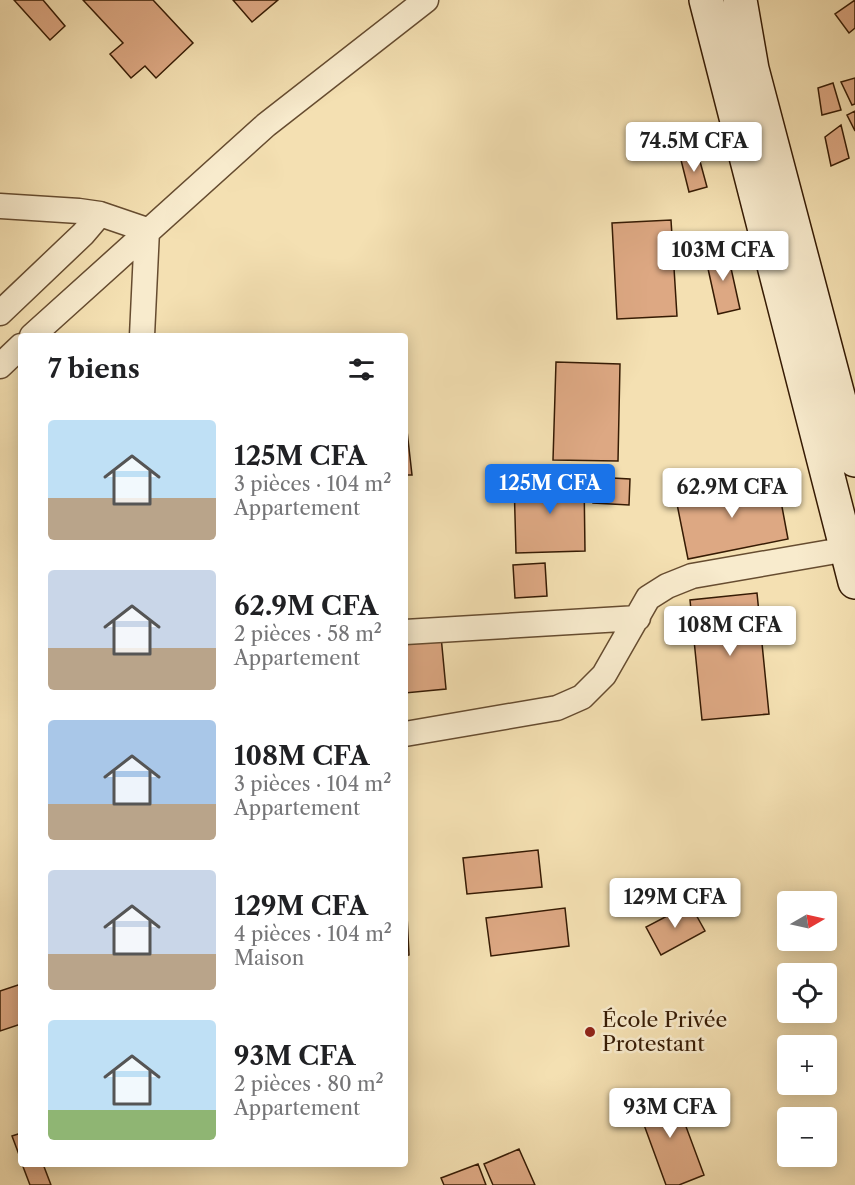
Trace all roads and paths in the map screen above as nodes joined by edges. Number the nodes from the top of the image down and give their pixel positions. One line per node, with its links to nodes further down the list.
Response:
1 (426, 0): 6 (street)
2 (706, 0): 13 (main road)
3 (740, 0): 12 (main road)
4 (0, 206): 5 (street)
5 (100, 214): 6 (street); 7 (street)
6 (147, 230): 8 (street); 9 (street)
7 (0, 313)
8 (35, 333)
9 (142, 333)
10 (18, 349): 11 (street)
11 (0, 366)
12 (855, 460)
13 (848, 549): 14 (main road); 15 (street)
14 (855, 582)
15 (639, 618): 16 (street); 17 (street)
16 (408, 632)
17 (408, 733)

